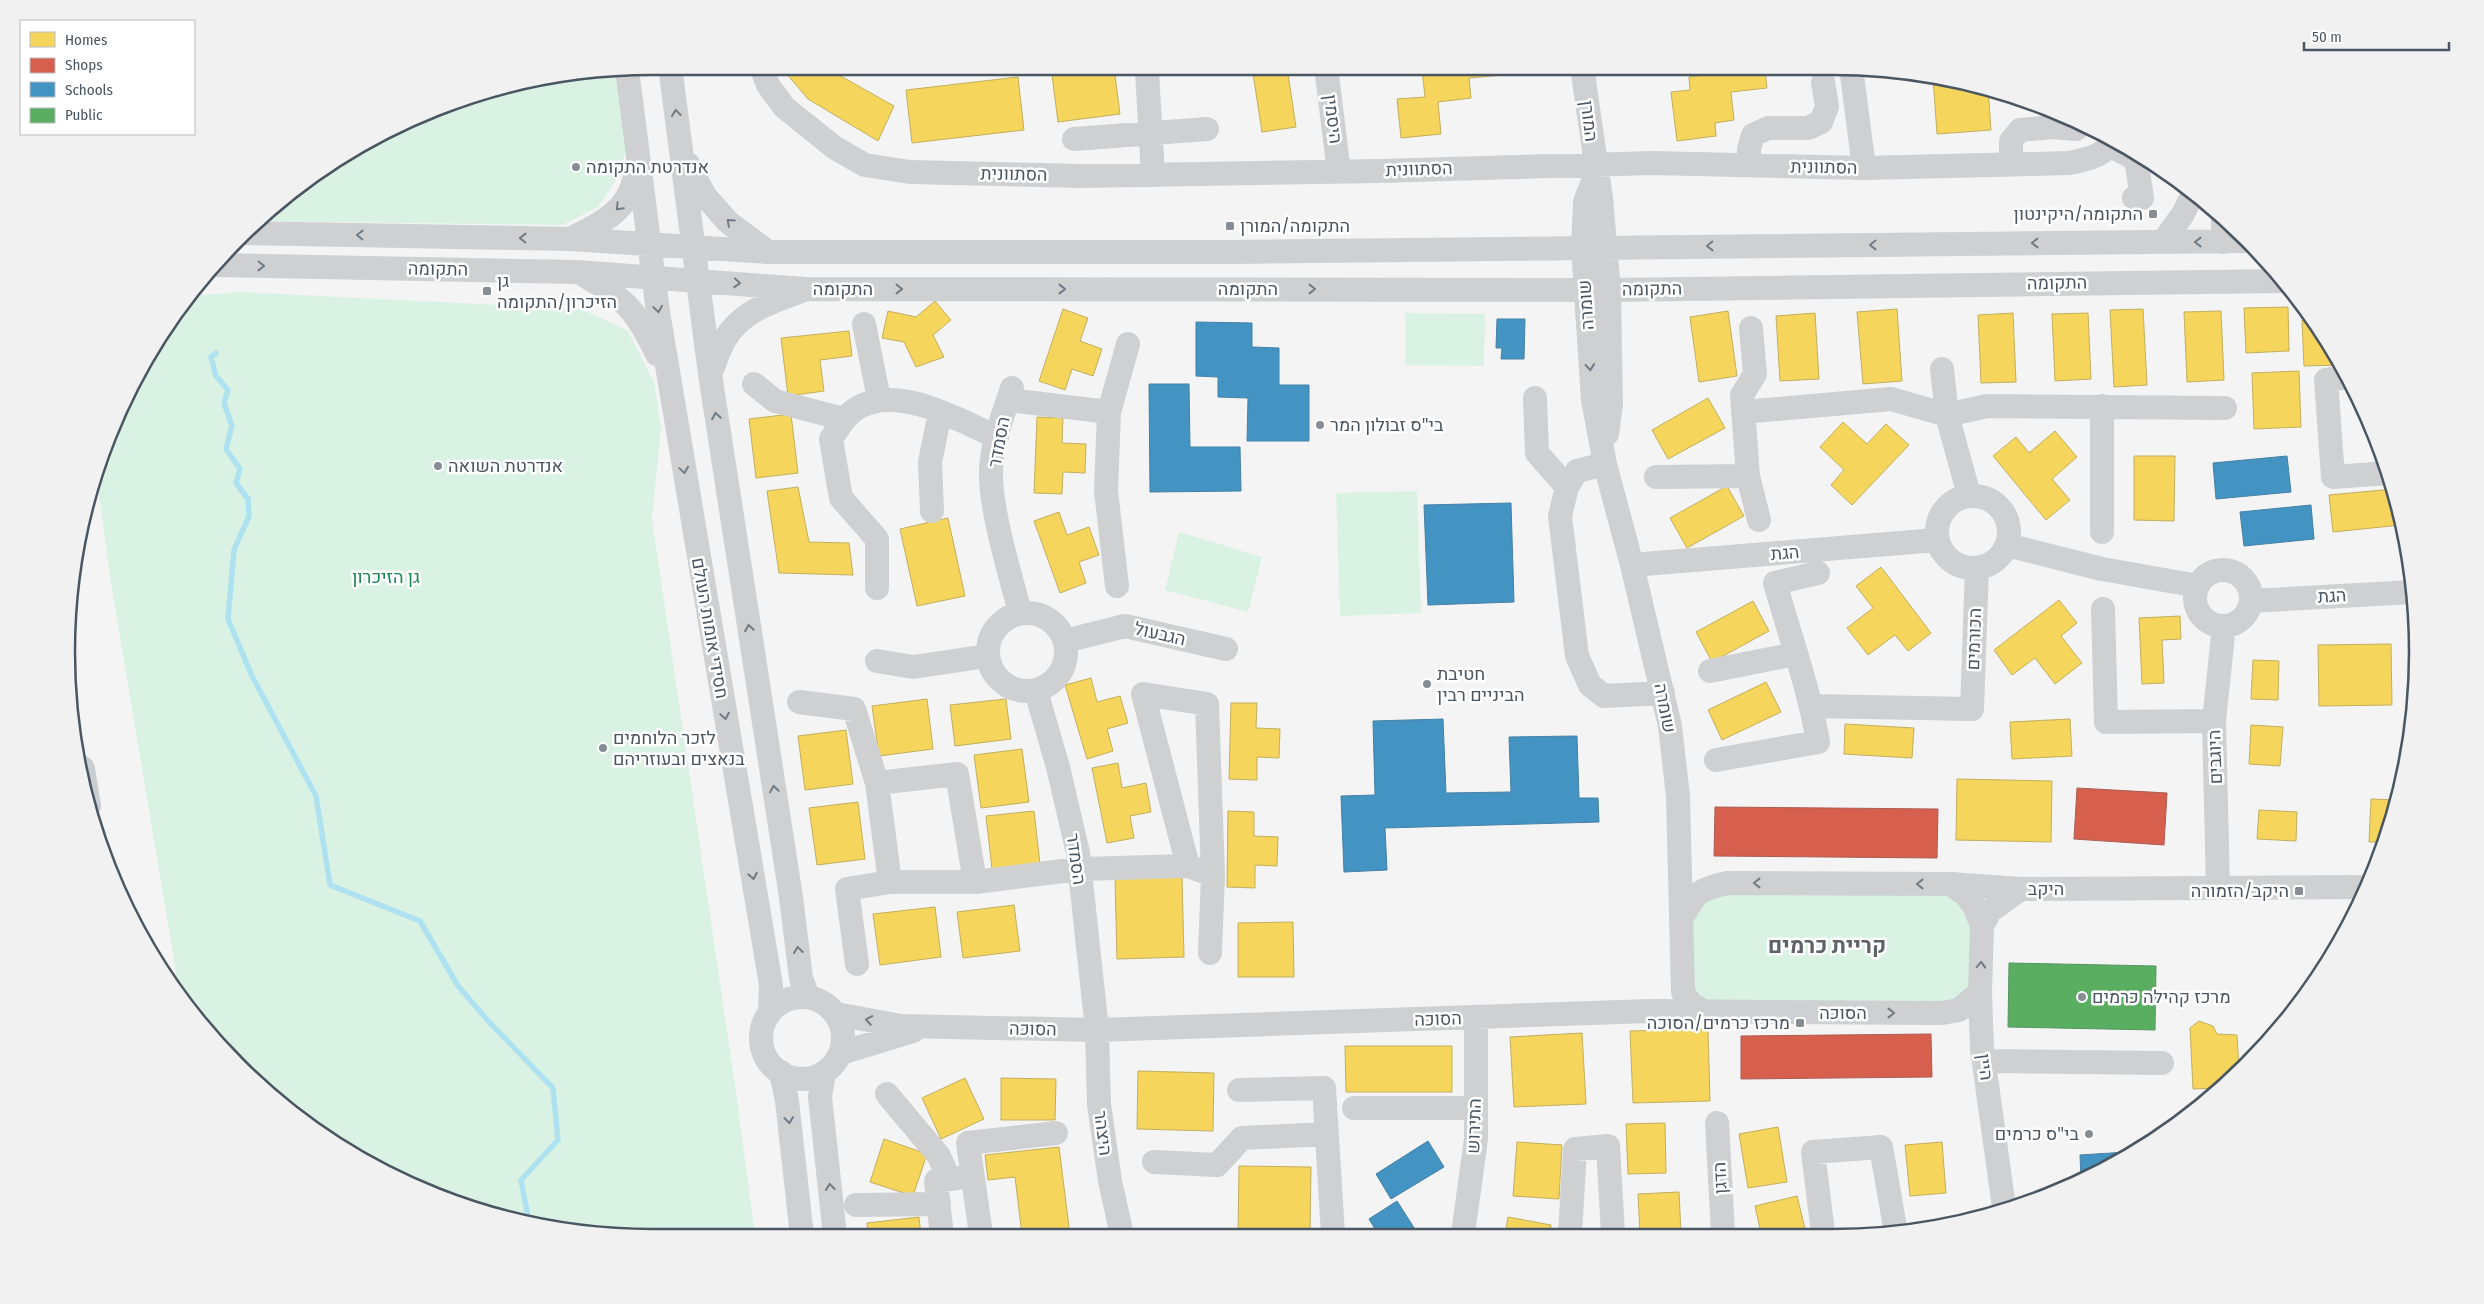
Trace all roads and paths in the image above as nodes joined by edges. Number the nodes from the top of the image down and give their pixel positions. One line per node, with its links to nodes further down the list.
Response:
1 (671, 75): 15 (street, חסידי אומות העולם, one-way to 1)
2 (764, 75): 22 (street, הסתוונית)
3 (1147, 75): 11 (street)
4 (1327, 75): 21 (street, היסמין)
5 (1583, 75): 20 (street, המורן)
6 (628, 76): 14 (street)
7 (1852, 76): 19 (street)
8 (1823, 82): 18 (street)
9 (1207, 129): 11 (street)
10 (2074, 129): 17 (street)
11 (1151, 134): 12 (street); 22 (street)
12 (1074, 139)
13 (2107, 145): 17 (street, הסתוונית)
14 (638, 146): 28 (street, one-way to 28); 30 (street, חסידי אומות העולם)
15 (681, 153): 31 (street, חסידי אומות העולם); 35 (street, one-way to 15)
16 (2136, 162): 23 (street)
17 (2011, 164): 19 (street, הסתוונית)
18 (1750, 165): 19 (street, הסתוונית); 20 (street, הסתוונית)
19 (1864, 168)
20 (1595, 169): 21 (street, הסתוונית); 25 (street, המורן); 33 (street, המורן)
21 (1339, 172): 22 (street, הסתוונית)
22 (1153, 175)
23 (2134, 198)
24 (2190, 200): 29 (street)
25 (1584, 204): 32 (street, המורן); 34 (street)
26 (256, 233): 28 (street, התקומה, one-way to 26)
27 (2229, 234): 29 (street, התקומה, one-way to 29)
28 (571, 238): 30 (street, התקומה)
29 (2163, 242): 33 (street, התקומה, one-way to 33)
30 (651, 244): 31 (street, התקומה); 38 (street, חסידי אומות העולם)
31 (694, 248): 35 (street, התקומה); 39 (street, חסידי אומות העולם)
32 (1583, 248): 33 (street, התקומה); 34 (street, התקומה); 44 (street, שומרה)
33 (1606, 248): 45 (street, שומרה)
34 (1544, 249): 35 (street, התקומה)
35 (768, 252)
36 (224, 265): 37 (street, התקומה, one-way to 37)
37 (577, 272): 38 (street, התקומה); 53 (street)
38 (654, 279): 39 (street, התקומה); 53 (street, חסידי אומות העולם, one-way to 53)
39 (698, 281): 41 (street, התקומה, one-way to 41); 51 (street, חסידי אומות העולם)
40 (2274, 281): 43 (street, התקומה)
41 (805, 289): 42 (street, התקומה, one-way to 42); 51 (street)
42 (1547, 289): 44 (street, התקומה); 48 (street)
43 (1660, 289): 45 (street, התקומה); 48 (street)
44 (1584, 290): 45 (street, התקומה); 48 (street, שומרה)
45 (1609, 290): 48 (street, שומרה)
46 (864, 324): 56 (street)
47 (1752, 328): 60 (street)
48 (1598, 338): 65 (street, שומרה)
49 (1128, 344): 59 (street)
50 (1942, 369): 62 (street)
51 (710, 374): 117 (street, חסידי אומות העולם, one-way to 51)
52 (2339, 378): 66 (street)
53 (671, 382): 118 (street, חסידי אומות העולם, one-way to 118)
54 (754, 384): 63 (street)
55 (1535, 398): 69 (street)
56 (879, 399): 61 (street); 63 (street)
57 (2102, 406): 58 (street); 62 (street); 73 (street)
58 (2225, 408)
59 (1109, 412): 64 (street, הסמדר); 79 (street)
60 (1743, 412): 62 (street); 67 (street)
61 (940, 413): 64 (street); 71 (street)
62 (1947, 415): 70 (street)
63 (844, 419): 81 (street)
64 (997, 437): 85 (street, הסמדר)
65 (1604, 457): 69 (street); 76 (street, שומרה)
66 (2380, 474)
67 (1748, 476): 68 (street); 72 (street)
68 (1656, 477)
69 (1566, 487): 94 (street)
70 (1969, 495): 74 (street); 75 (street)
71 (932, 511)
72 (1759, 520)
73 (2102, 532)
74 (1938, 540): 76 (street, הגת); 77 (street)
75 (2007, 545): 77 (street); 80 (street)
76 (1632, 565): 94 (street, שומרה)
77 (1977, 568): 96 (street, הכורמים)
78 (1818, 573): 89 (street)
79 (1117, 586)
80 (2198, 586): 83 (street); 86 (street)
81 (877, 588)
82 (2406, 592): 83 (street, הגת)
83 (2251, 601): 86 (street)
84 (2103, 609): 97 (street)
85 (1020, 613): 87 (street); 90 (street)
86 (2224, 626): 97 (street, היוגבים)
87 (1065, 641): 88 (street, הגבעול); 93 (street)
88 (1226, 650)
89 (1795, 654): 92 (street); 96 (street)
90 (987, 656): 91 (street); 93 (street)
91 (877, 661)
92 (1710, 671)
93 (1036, 691): 102 (street, הסמדר)
94 (1663, 693): 100 (street, שומרה)
95 (799, 702): 99 (street)
96 (1812, 706): 98 (street)
97 (2214, 721): 109 (street, היוגבים)
98 (1716, 760)
99 (877, 782): 104 (street); 105 (street)
100 (1680, 855): 106 (street, היקב); 111 (street, שומרה)
101 (1188, 866): 102 (street); 103 (street); 103 (street)
102 (1079, 869): 105 (street); 125 (street, הסמדר)
103 (1213, 875): 113 (street)
104 (890, 882): 105 (street); 114 (street)
105 (975, 882)
106 (1727, 883): 107 (street, היקב, one-way to 106); 111 (street, היקב)
107 (1951, 884): 110 (street, היקב); 112 (street, היין)
108 (2358, 887): 109 (street, היקב)
109 (2218, 888): 110 (street, היקב)
110 (2021, 889): 112 (street)
111 (1682, 918): 115 (street, שומרה)
112 (1982, 926): 116 (street, היין, one-way to 112)
113 (1210, 953)
114 (857, 964)
115 (1681, 972): 119 (street, שומרה); 120 (street, שומרה)
116 (1980, 992): 121 (street, הסוכה); 127 (street, היין)
117 (808, 997): 118 (street); 122 (street)
118 (770, 1011): 129 (street, חסידי אומות העולם)
119 (1650, 1011): 120 (street, הסוכה); 123 (street, הסוכה)
120 (1705, 1012): 121 (street, הסוכה, one-way to 121)
121 (1942, 1013): 127 (street)
122 (836, 1014): 124 (street, הסוכה, one-way to 122); 126 (street)
123 (1476, 1017): 125 (street, הסוכה); 134 (street, התירוש)
124 (934, 1027): 125 (street, הסוכה); 126 (street, הסוכה)
125 (1097, 1030): 149 (street, היצהר)
126 (841, 1053): 130 (street)
127 (1983, 1055): 128 (street); 141 (street, היין)
128 (2162, 1063)
129 (781, 1072): 130 (street); 145 (street, חסידי אומות העולם, one-way to 145)
130 (824, 1073): 146 (street, one-way to 130)
131 (1239, 1090): 137 (street)
132 (887, 1094): 140 (street)
133 (1354, 1108): 134 (street)
134 (1476, 1108): 151 (street, התירוש)
135 (1717, 1123): 154 (street, הדגן)
136 (1056, 1133): 139 (street)
137 (1327, 1134): 138 (street); 150 (street)
138 (1154, 1162)
139 (972, 1176): 140 (street); 148 (street)
140 (949, 1179): 142 (street)
141 (2006, 1201)
142 (939, 1204): 143 (street); 147 (street)
143 (856, 1205)
144 (1895, 1225): 155 (street)
145 (801, 1229)
146 (834, 1229)
147 (941, 1229)
148 (980, 1229)
149 (1121, 1229)
150 (1333, 1229)
151 (1464, 1229)
152 (1570, 1229): 153 (street)
153 (1613, 1229)
154 (1723, 1229)
155 (1823, 1229)

